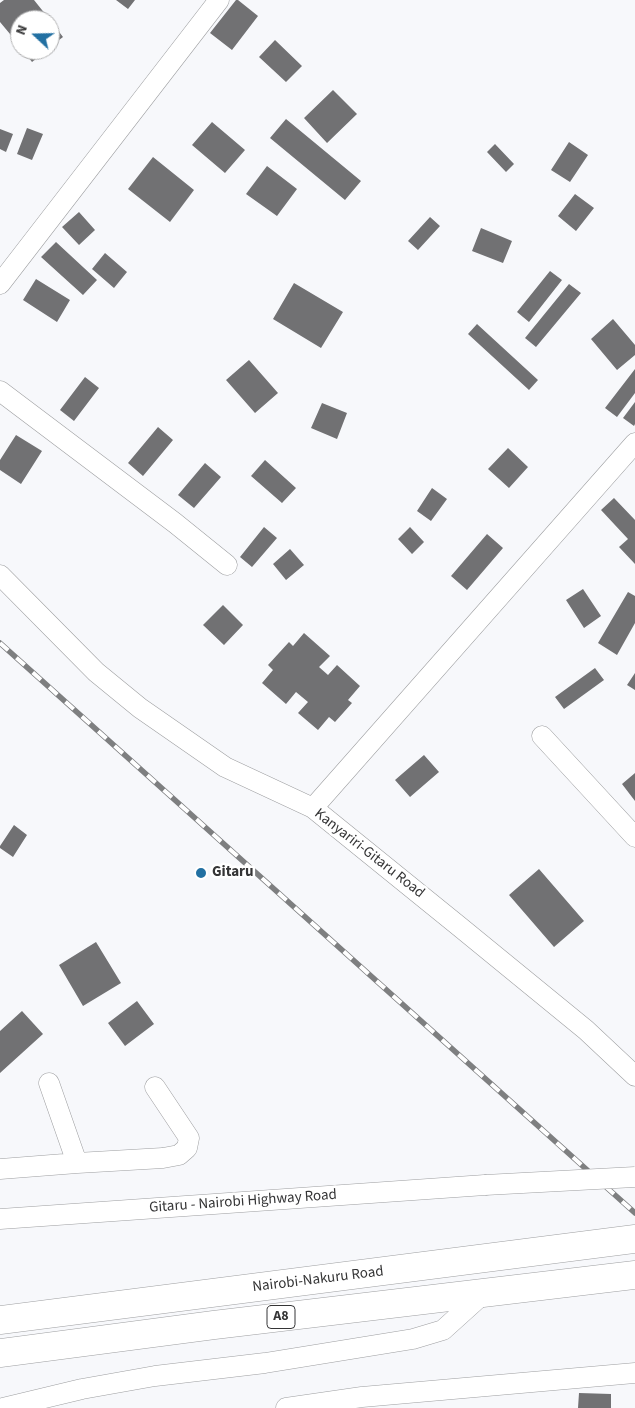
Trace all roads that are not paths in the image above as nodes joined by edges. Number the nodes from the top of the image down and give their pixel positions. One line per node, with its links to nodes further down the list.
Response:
1 (219, 0): 2 (street)
2 (0, 284)
3 (0, 391): 5 (street)
4 (635, 443): 8 (street)
5 (227, 565)
6 (0, 575): 8 (street, Kanyariri-Gitaru Road)
7 (542, 736): 9 (street)
8 (313, 808): 10 (street, Kanyariri-Gitaru Road)
9 (635, 837)
10 (635, 1076)
11 (50, 1083): 13 (street)
12 (155, 1087): 13 (street)
13 (77, 1163): 14 (street)
14 (0, 1169)
15 (635, 1176): 16 (street, Gitaru - Nairobi Highway Road, bridge)
16 (0, 1219)
17 (635, 1239): 20 (highway, Nairobi-Nakuru Road / A8)
18 (635, 1275): 19 (highway, A8)
19 (484, 1292): 21 (highway, A8); 23 (street)
20 (0, 1320)
21 (0, 1353)
22 (635, 1373): 24 (street)
23 (3, 1408)
24 (286, 1408)

